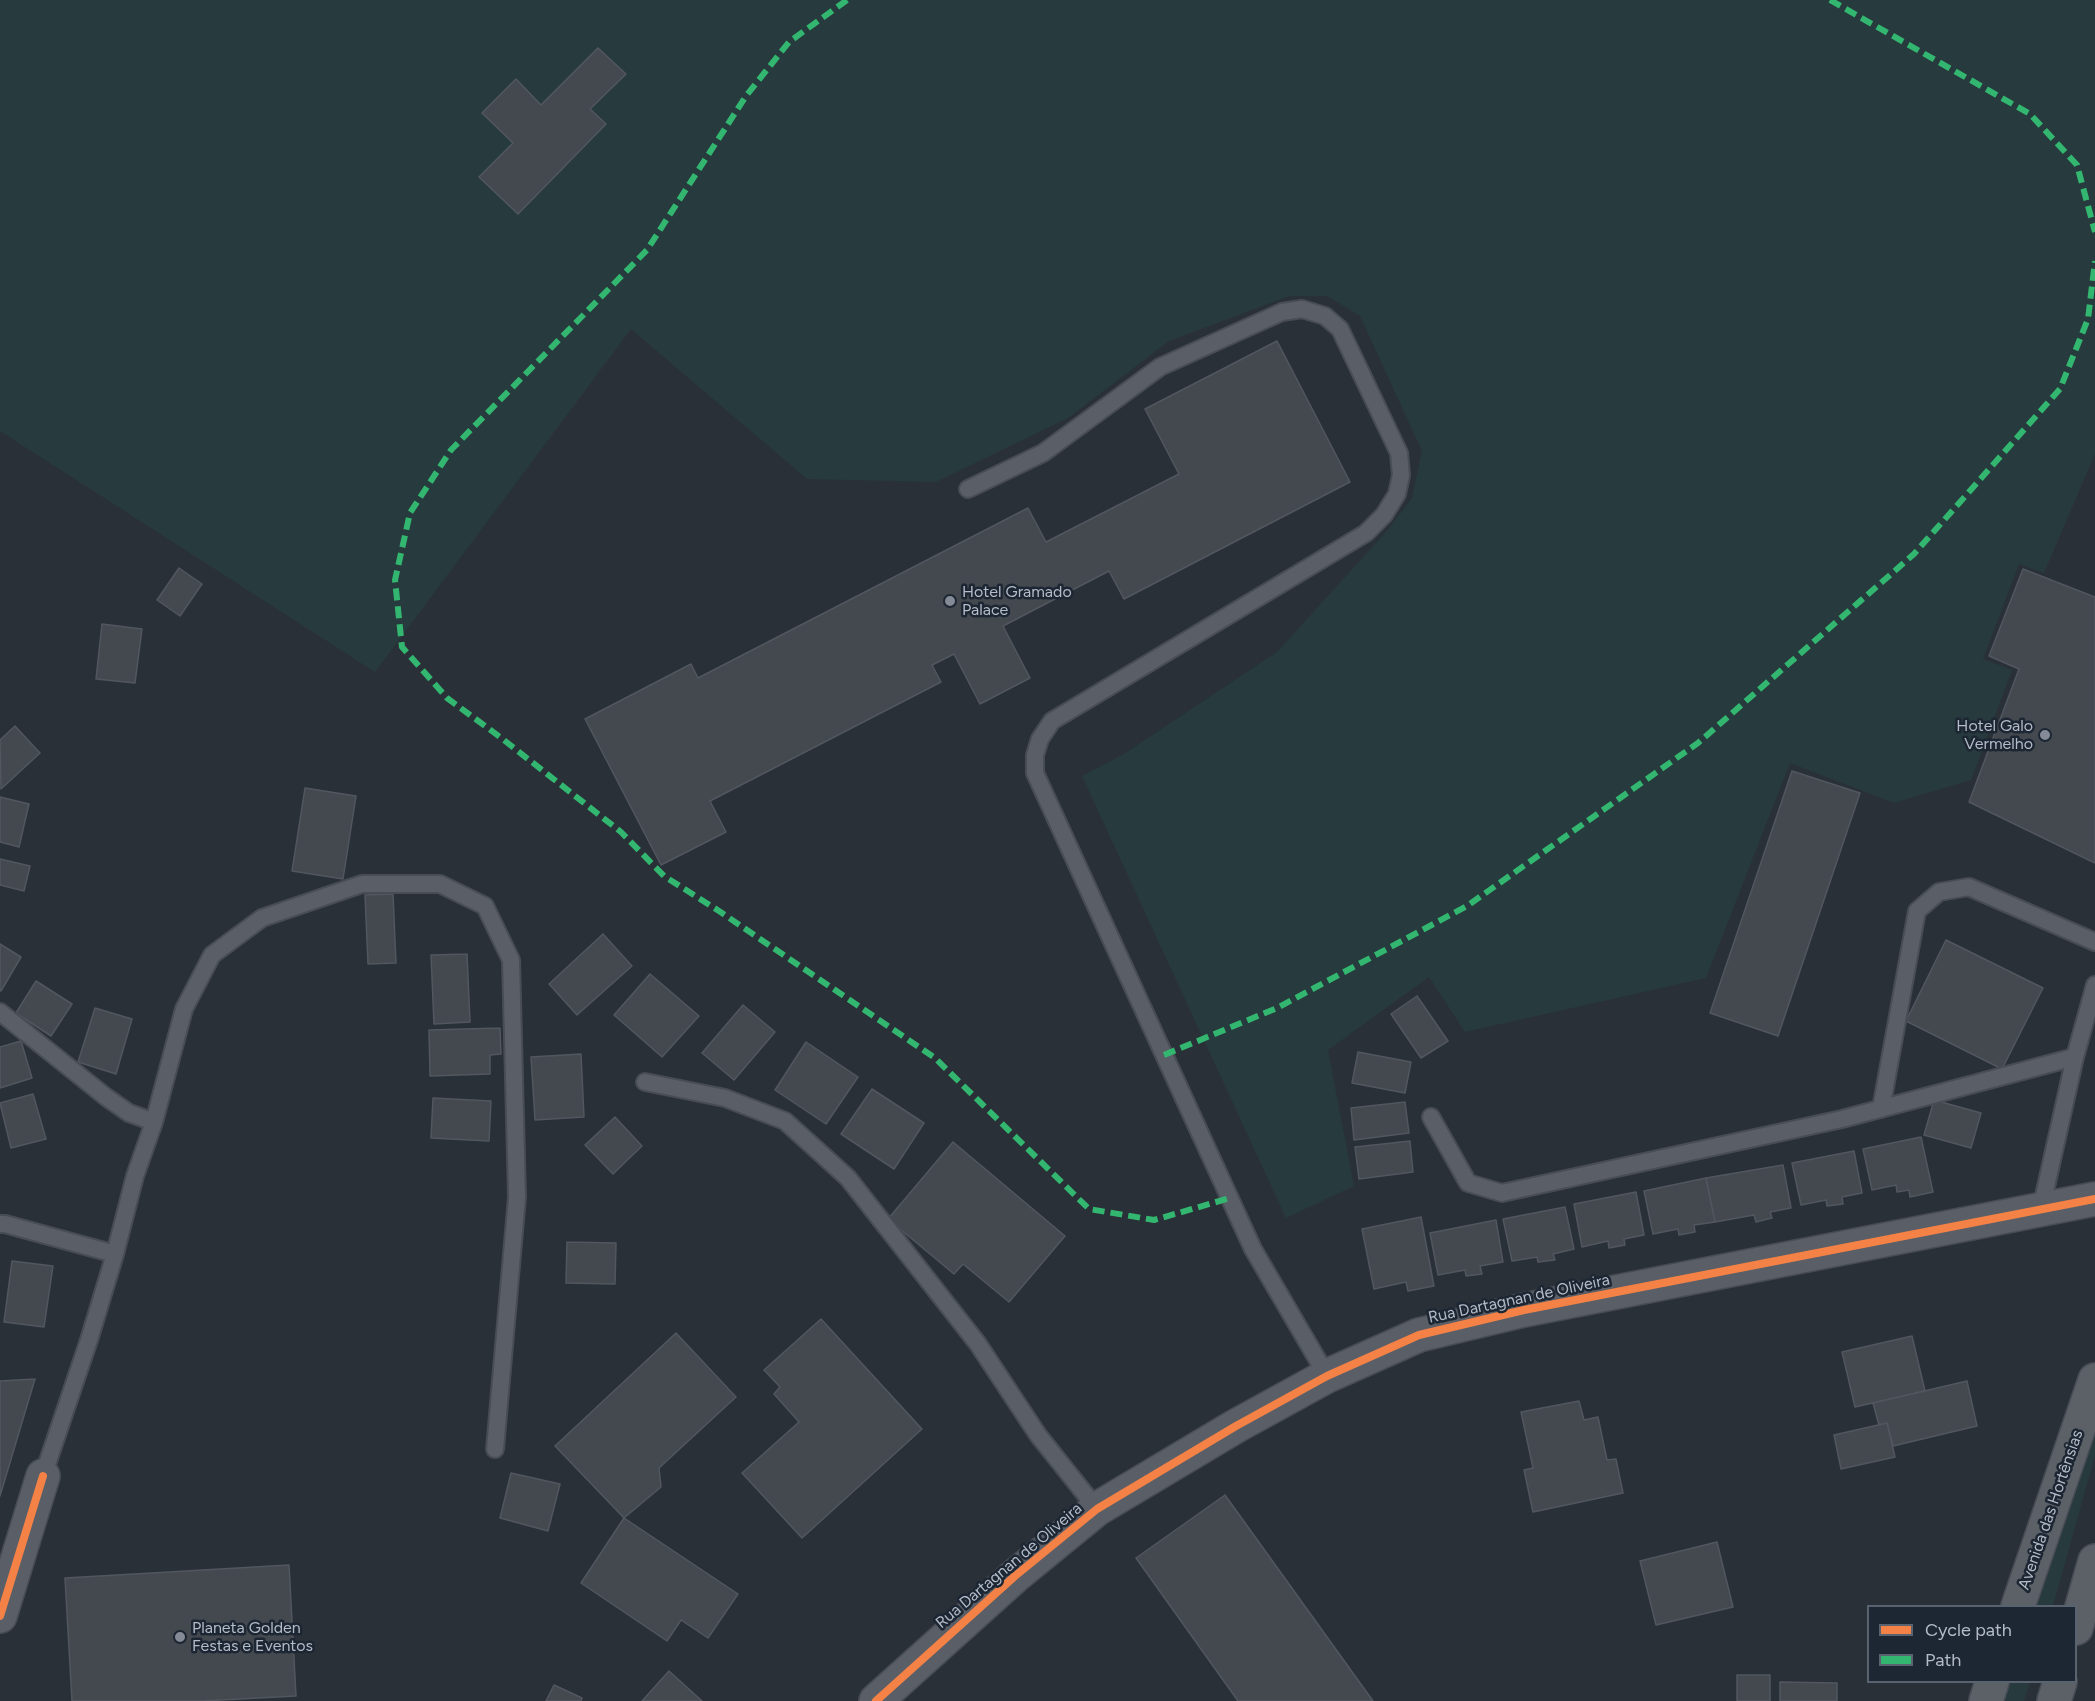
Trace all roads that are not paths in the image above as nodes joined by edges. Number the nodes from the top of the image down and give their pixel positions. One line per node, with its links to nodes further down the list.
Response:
1 (968, 489): 14 (lane)
2 (2095, 942): 7 (lane)
3 (2095, 985): 5 (lane)
4 (0, 1012): 9 (lane)
5 (2075, 1057): 7 (lane); 11 (lane)
6 (645, 1082): 18 (lane)
7 (1881, 1109): 8 (lane)
8 (1431, 1117)
9 (154, 1122): 13 (lane); 16 (lane)
10 (2095, 1199): 11 (street, Rua Dartagnan de Oliveira)
11 (2041, 1209): 14 (street, Rua Dartagnan de Oliveira)
12 (0, 1224): 13 (lane)
13 (115, 1254): 17 (lane)
14 (1327, 1376): 18 (street, Rua Dartagnan de Oliveira)
15 (2095, 1380): 20 (main road, Avenida das Hortênsias)
16 (495, 1449)
17 (43, 1476): 21 (street)
18 (1097, 1509): 25 (street, Rua Dartagnan de Oliveira)
19 (2095, 1561): 22 (main road)
20 (2018, 1605)
21 (0, 1616)
22 (2077, 1624)
23 (1992, 1683): 26 (main road)
24 (2060, 1683): 27 (main road)
25 (876, 1701)
26 (1986, 1701)
27 (2054, 1701)

